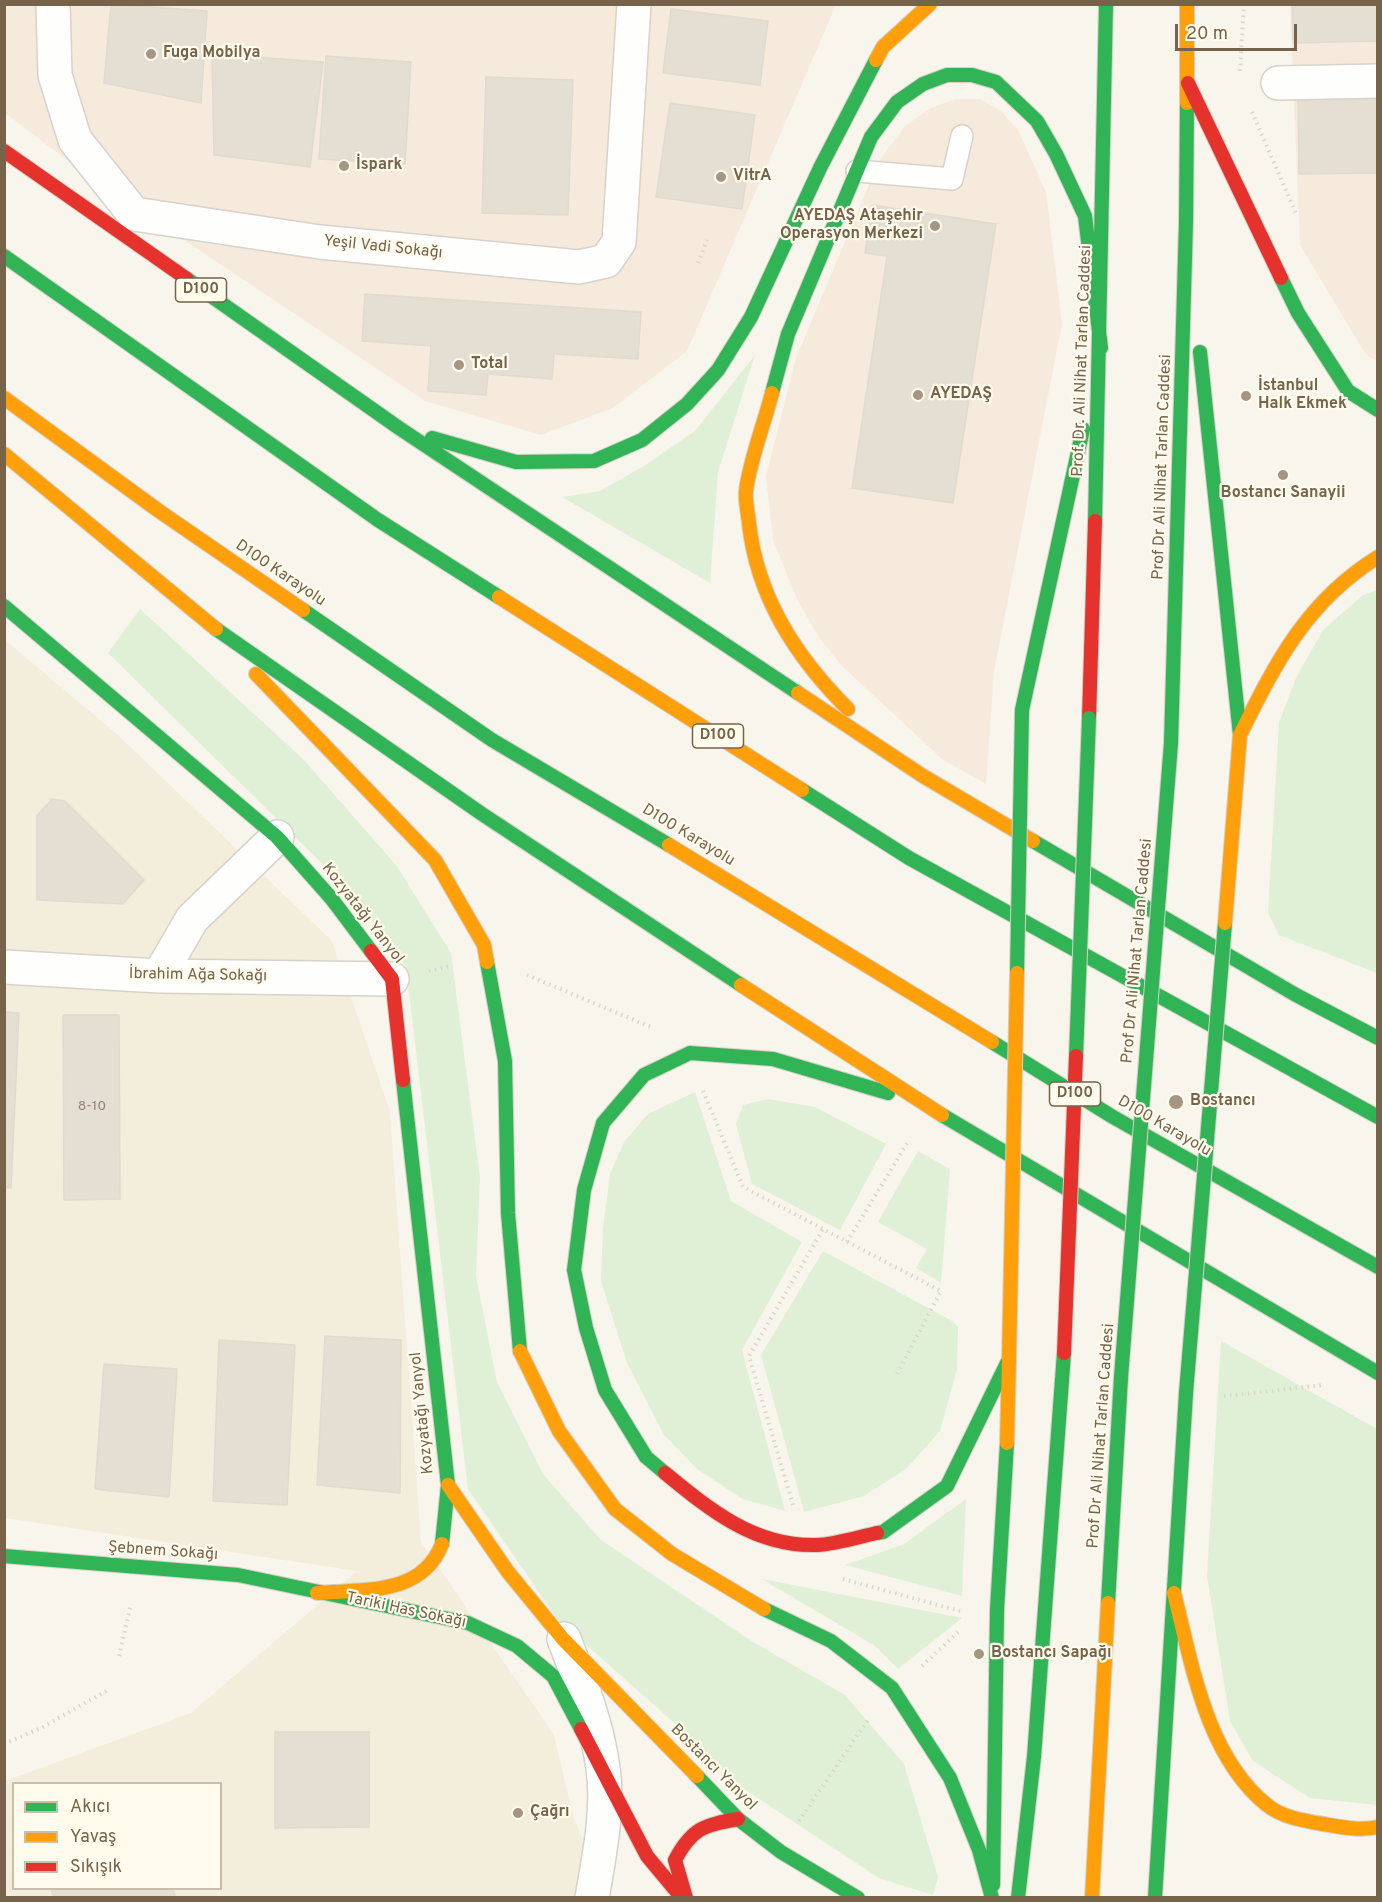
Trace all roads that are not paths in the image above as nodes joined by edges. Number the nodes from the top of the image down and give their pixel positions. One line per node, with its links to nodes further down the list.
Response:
1 (53, 4): 13 (street)
2 (634, 4): 13 (street, Yeşil Vadi Sokağı)
3 (930, 4): 20 (main road)
4 (1107, 4): 17 (main road, Prof. Dr. Ali Nihat Tarlan Caddesi)
5 (1187, 4): 7 (main road)
6 (1377, 81): 8 (street)
7 (1188, 83): 12 (main road); 19 (main road)
8 (1278, 83)
9 (962, 136): 11 (lane)
10 (4, 151): 13 (main road, D100)
11 (857, 171): 17 (main road); 26 (main road)
12 (1186, 222): 25 (main road); 54 (main road, Prof Dr Ali Nihat Tarlan Caddesi, bridge)
13 (127, 224): 20 (main road, D100)
14 (4, 241): 16 (main road)
15 (4, 256): 16 (main road, D100)
16 (83, 314): 35 (main road, D100)
17 (1101, 348): 39 (main road, bridge); 53 (main road, Prof. Dr. Ali Nihat Tarlan Caddesi, bridge)
18 (4, 398): 36 (main road, D100 Karayolu / D100)
19 (1377, 410)
20 (399, 429): 26 (main road)
21 (4, 454): 24 (main road)
22 (1377, 557): 25 (main road)
23 (4, 606): 27 (main road, Kozyatağı Yanyol)
24 (207, 623): 34 (main road); 52 (main road)
25 (1240, 735): 44 (main road, bridge)
26 (891, 753): 31 (main road)
27 (277, 837): 29 (street); 30 (main road, Kozyatağı Yanyol)
28 (4, 967): 29 (street, İbrahim Ağa Sokağı)
29 (159, 976): 30 (street, İbrahim Ağa Sokağı)
30 (392, 979): 41 (main road, Kozyatağı Yanyol)
31 (1296, 995): 32 (main road); 33 (main road)
32 (1343, 1004)
33 (1377, 1038)
34 (921, 1102): 37 (main road); 39 (main road)
35 (1377, 1117)
36 (1377, 1267)
37 (1247, 1296): 38 (main road); 40 (main road)
38 (1377, 1358)
39 (1010, 1359): 52 (main road)
40 (1377, 1373)
41 (448, 1485): 43 (main road, Kozyatağı Yanyol); 45 (main road, Bostancı Yanyol)
42 (4, 1556): 43 (main road, Şebnem Sokağı)
43 (317, 1593): 46 (main road, Tariki Has Sokağı)
44 (1174, 1593): 48 (main road); 55 (main road)
45 (563, 1639): 46 (street, Tariki Has Sokağı); 47 (main road, Bostancı Yanyol)
46 (604, 1769): 49 (street, Tariki Has Sokağı); 50 (main road, Tariki Has Sokağı)
47 (738, 1819): 50 (main road); 51 (main road, Bostancı Yanyol)
48 (1377, 1827)
49 (592, 1898)
50 (684, 1898)
51 (858, 1898)
52 (992, 1898)
53 (1018, 1898)
54 (1092, 1898)
55 (1155, 1898)

